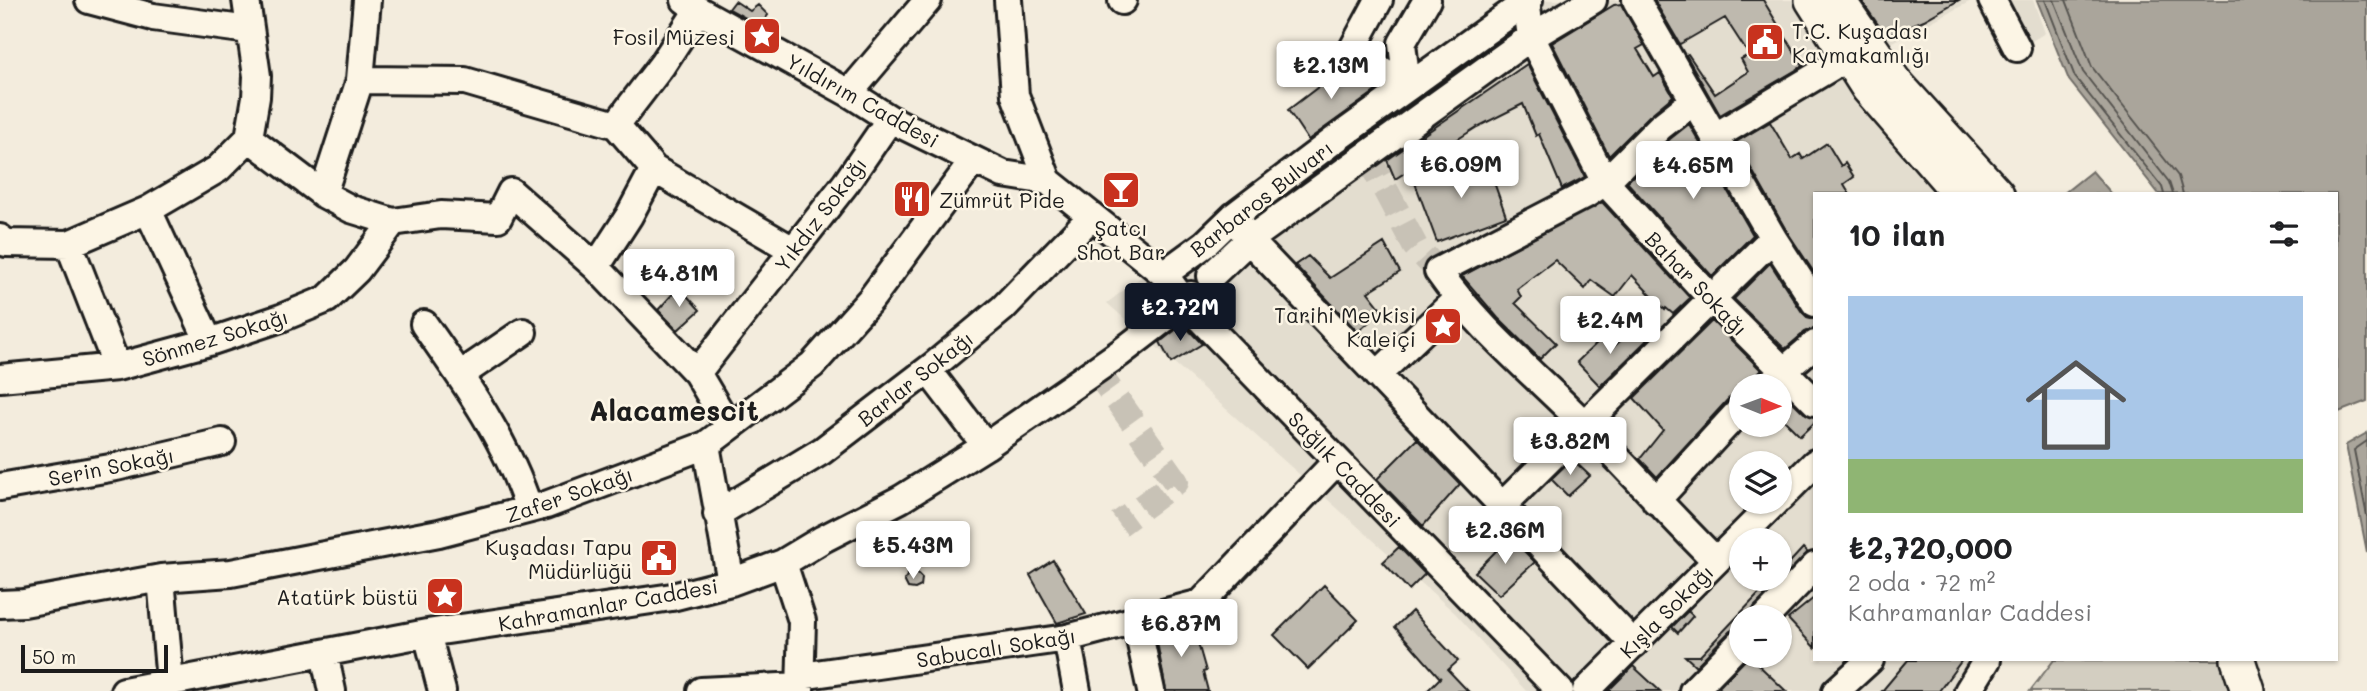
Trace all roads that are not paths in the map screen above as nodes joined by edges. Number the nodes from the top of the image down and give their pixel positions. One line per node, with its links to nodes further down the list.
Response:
1 (89, 0): 15 (street)
2 (246, 0): 15 (street)
3 (367, 0): 19 (street)
4 (928, 0): 21 (street)
5 (1008, 0): 29 (street)
6 (1379, 0): 20 (street)
7 (1427, 0): 20 (street)
8 (1593, 0): 16 (street, Barbaros Bulvarı)
9 (1636, 0): 22 (street)
10 (1812, 0): 18 (main road)
11 (1838, 0): 32 (main road)
12 (1992, 0): 17 (street)
13 (1527, 1): 16 (street, Bahar Sokağı); 20 (street, Barbaros Bulvarı)
14 (691, 5): 21 (street, Yıldırım Caddesi); 24 (street)
15 (249, 30): 26 (street)
16 (1531, 37): 30 (street, Bahar Sokağı); 40 (street, Barbaros Bulvarı)
17 (2017, 48)
18 (1853, 73): 25 (street); 31 (main road)
19 (360, 80): 24 (street); 33 (street)
20 (1406, 87): 36 (street, Barbaros Bulvarı)
21 (849, 93): 23 (street, Yıldırım Caddesi)
22 (1693, 101): 25 (street); 30 (street)
23 (890, 119): 27 (street, Yıldırım Caddesi); 42 (street, Yıkdız Sokağı)
24 (616, 125): 28 (street)
25 (1716, 136): 39 (street)
26 (249, 138): 33 (street); 34 (street)
27 (975, 160): 29 (street, Yıldırım Caddesi); 66 (street, Zafer Sokağı)
28 (654, 169): 42 (street); 43 (street)
29 (1048, 181): 35 (street, Sağlık Caddesi)
30 (1605, 182): 47 (street); 48 (street, Bahar Sokağı)
31 (1958, 192)
32 (1995, 192)
33 (323, 194): 37 (street)
34 (148, 210): 41 (street); 52 (street)
35 (1092, 216): 44 (street, Sağlık Caddesi); 55 (street, Barlar Sokağı)
36 (1234, 216): 40 (street); 44 (street, Barbaros Bulvarı)
37 (393, 222): 43 (street); 52 (street, Sönmez Sokağı)
38 (0, 238): 41 (street)
39 (1773, 238): 48 (street); 49 (street)
40 (1249, 240): 45 (street, Barbaros Bulvarı); 60 (street)
41 (69, 244): 54 (street)
42 (793, 250): 56 (street, Yıkdız Sokağı)
43 (596, 267): 56 (street)
44 (1164, 274): 46 (street, Sağlık Caddesi)
45 (1211, 276)
46 (1188, 299): 69 (street, Kahramanlar Caddesi); 70 (street, Sağlık Caddesi)
47 (1457, 299): 60 (street); 65 (street)
48 (1711, 299): 57 (street, Bahar Sokağı); 65 (street)
49 (1813, 300)
50 (424, 324): 59 (street)
51 (523, 332): 59 (street)
52 (209, 342): 54 (street, Sönmez Sokağı)
53 (1813, 346): 58 (street)
54 (117, 367): 61 (street, Sönmez Sokağı)
55 (928, 370): 69 (street); 77 (street, Barlar Sokağı)
56 (697, 373): 66 (street)
57 (1770, 374)
58 (1780, 374)
59 (460, 375): 76 (street)
60 (1377, 375): 75 (street)
61 (0, 378)
62 (1792, 389): 63 (street, Bahar Sokağı)
63 (1813, 401)
64 (1729, 422): 74 (street)
65 (1585, 425): 74 (street); 75 (street)
66 (729, 427): 68 (street, Zafer Sokağı)
67 (222, 442): 73 (street, Serin Sokağı)
68 (706, 445): 76 (street, Zafer Sokağı); 77 (street)
69 (986, 446): 80 (street, Kahramanlar Caddesi)
70 (1337, 461): 86 (street, Sabucalı Sokağı); 103 (street, Sağlık Caddesi)
71 (1813, 465): 72 (street)
72 (1792, 486)
73 (0, 487)
74 (1656, 501): 79 (street)
75 (1501, 507): 89 (street)
76 (529, 509): 82 (street, Zafer Sokağı)
77 (717, 514): 83 (street)
78 (1763, 514): 79 (street, Kışla Sokağı)
79 (1716, 561): 89 (street, Kışla Sokağı)
80 (783, 563): 83 (street, Kahramanlar Caddesi); 96 (street)
81 (1813, 568): 85 (street)
82 (161, 578): 84 (street, Zafer Sokağı); 97 (street)
83 (731, 582): 87 (street, Kahramanlar Caddesi)
84 (0, 604)
85 (1778, 605)
86 (1136, 620): 88 (street, Sabucalı Sokağı); 102 (street)
87 (427, 634): 90 (street, Kahramanlar Caddesi); 99 (street)
88 (1067, 638): 96 (street, Sabucalı Sokağı); 101 (street)
89 (1634, 644): 104 (street, Kışla Sokağı)
90 (324, 653): 97 (street, Kahramanlar Caddesi); 98 (street)
91 (1729, 654): 105 (street)
92 (1869, 661): 106 (street)
93 (1986, 661): 107 (street)
94 (2238, 661): 108 (main road)
95 (2259, 661): 109 (main road)
96 (801, 684): 100 (street, Sabucalı Sokağı)
97 (146, 688)
98 (332, 691)
99 (442, 691)
100 (701, 691)
101 (1077, 691)
102 (1151, 691)
103 (1560, 691)
104 (1586, 691)
105 (1693, 691)
106 (1836, 691)
107 (1968, 691)
108 (2248, 691)
109 (2268, 691)

